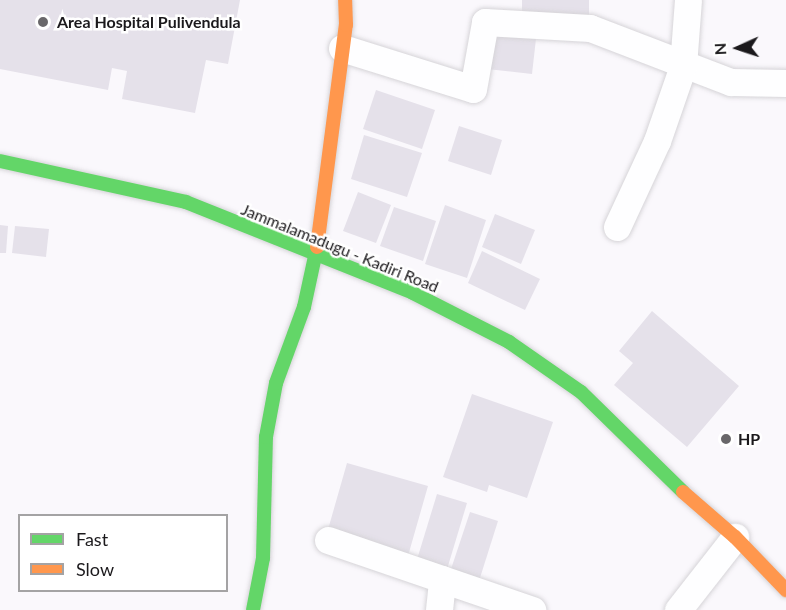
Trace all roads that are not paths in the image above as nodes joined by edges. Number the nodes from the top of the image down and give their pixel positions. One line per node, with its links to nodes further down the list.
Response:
1 (345, 0): 3 (main road)
2 (688, 0): 4 (street)
3 (342, 48): 4 (street); 8 (main road)
4 (683, 66): 5 (street); 7 (street)
5 (786, 83)
6 (0, 161): 8 (main road, Jammalamadugu - Kadiri Road)
7 (617, 227)
8 (316, 255): 9 (main road, Jammalamadugu - Kadiri Road); 13 (main road)
9 (735, 537): 12 (main road, Jammalamadugu - Kadiri Road); 16 (street)
10 (328, 540): 11 (street)
11 (442, 579): 14 (street); 15 (street)
12 (786, 590)
13 (253, 610)
14 (440, 610)
15 (532, 610)
16 (678, 610)

